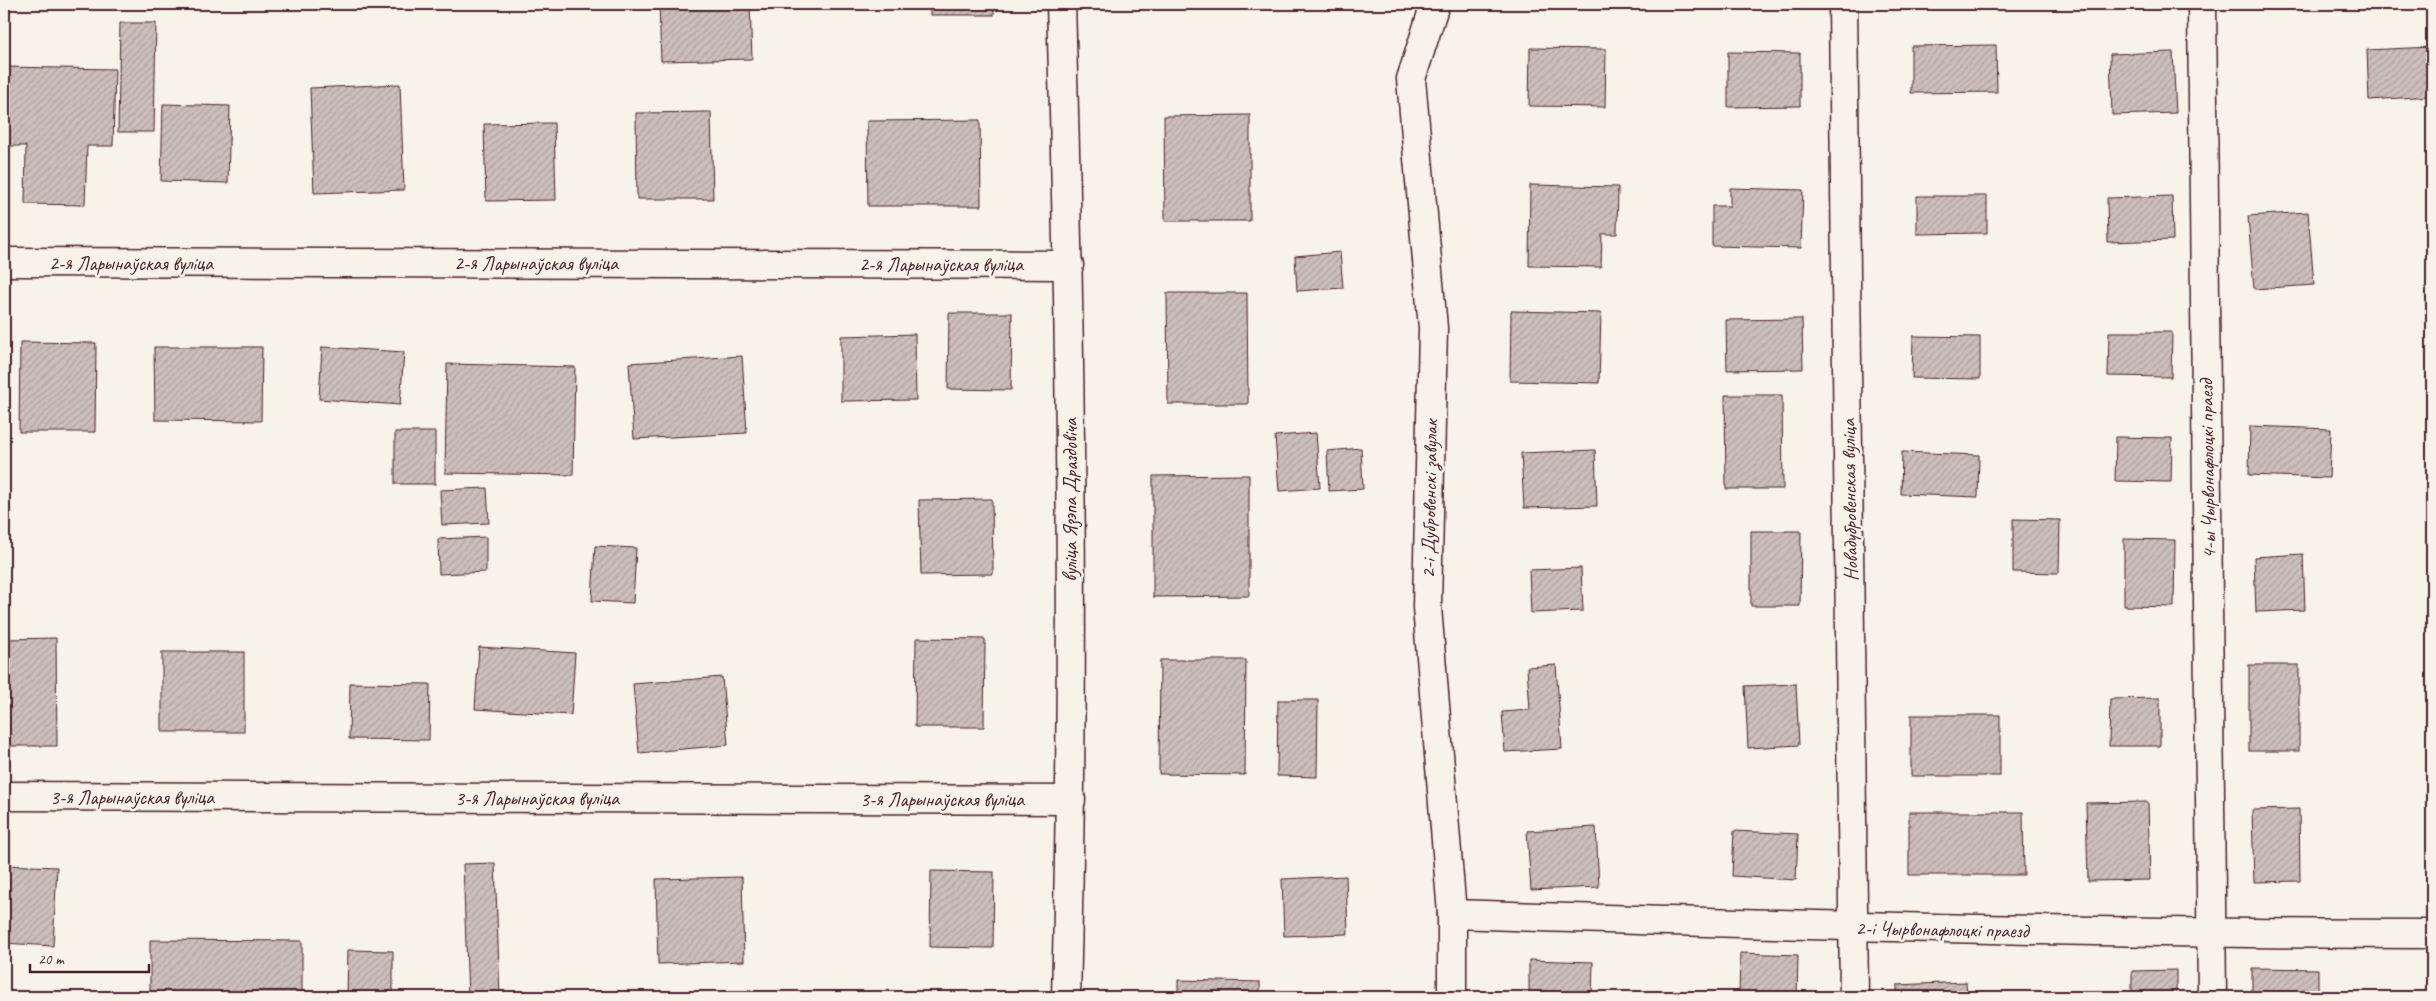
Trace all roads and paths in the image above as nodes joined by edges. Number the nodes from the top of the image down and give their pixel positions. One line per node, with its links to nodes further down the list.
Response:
1 (1061, 4): 6 (street, вуліца Язэпа Драздовіча)
2 (1435, 4): 9 (street, 2-і Дубровенскі завулак)
3 (1843, 4): 10 (street, Новадубровенская вуліца)
4 (2202, 4): 11 (street, 4-ы Чырвонафлоцкі праезд)
5 (4, 262): 6 (street, 2-я Ларынаўская вуліца)
6 (1069, 264): 8 (street, вуліца Язэпа Драздовіча)
7 (4, 796): 8 (street, 3-я Ларынаўская вуліца)
8 (1071, 800): 13 (street, вуліца Язэпа Драздовіча)
9 (1452, 914): 10 (street, 2-і Чырвонафлоцкі праезд); 14 (street, 2-і Дубровенскі завулак)
10 (1855, 928): 11 (street, 2-і Чырвонафлоцкі праезд); 15 (street, Новадубровенская вуліца)
11 (2213, 934): 12 (street, 2-і Чырвонафлоцкі праезд); 16 (street, 4-ы Чырвонафлоцкі праезд)
12 (2432, 934)
13 (1066, 997)
14 (1452, 997)
15 (1854, 997)
16 (2212, 997)

